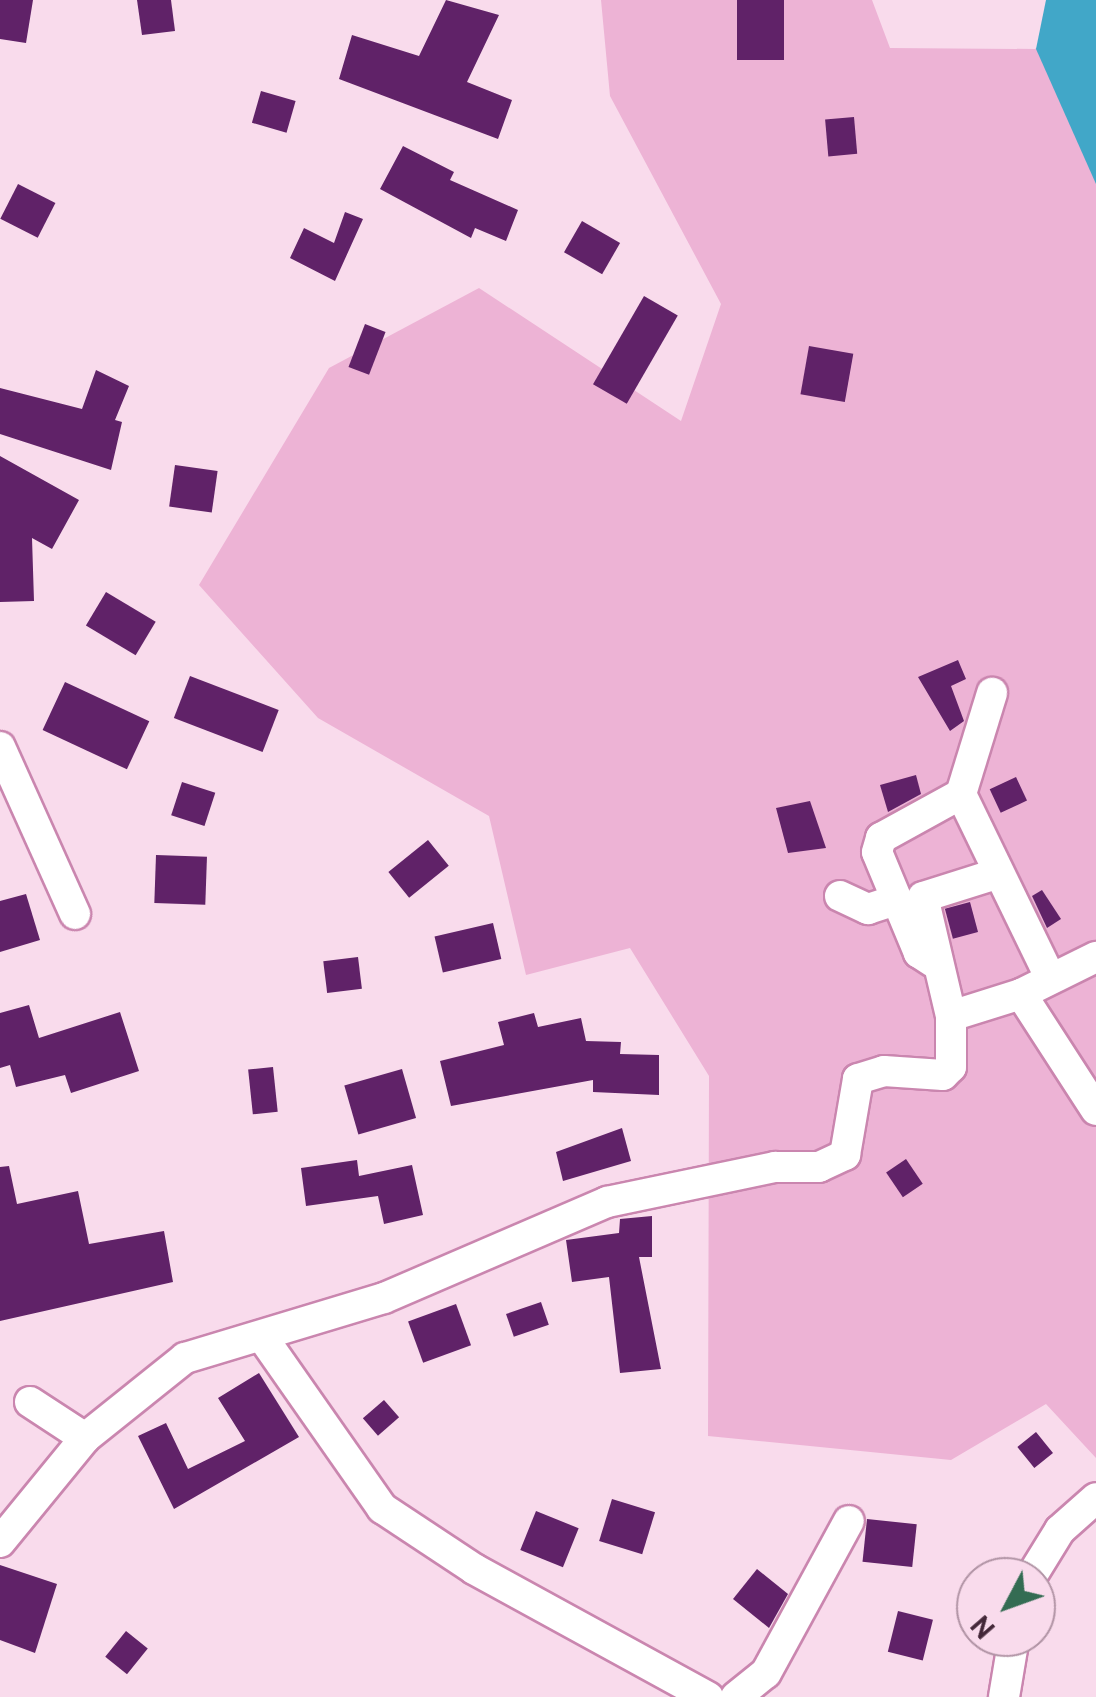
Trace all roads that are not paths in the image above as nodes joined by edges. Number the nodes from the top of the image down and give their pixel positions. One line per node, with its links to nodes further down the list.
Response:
1 (992, 694): 3 (street)
2 (0, 747): 5 (street)
3 (962, 794): 6 (street); 8 (street)
4 (0, 822): 5 (street)
5 (36, 836): 9 (street)
6 (996, 874): 11 (street); 12 (street)
7 (840, 896): 8 (street)
8 (893, 902): 11 (street)
9 (75, 914)
10 (1096, 957): 12 (street)
11 (940, 967): 14 (street)
12 (1049, 975): 13 (street)
13 (1021, 994): 14 (street); 15 (street)
14 (951, 1016): 16 (street)
15 (1096, 1110)
16 (263, 1338): 18 (street); 24 (street)
17 (30, 1402): 18 (street)
18 (86, 1438): 21 (street)
19 (1096, 1498): 22 (street)
20 (849, 1520): 25 (street)
21 (0, 1542)
22 (1043, 1557)
23 (1011, 1657): 26 (street)
24 (708, 1697)
25 (736, 1697)
26 (1004, 1697)

